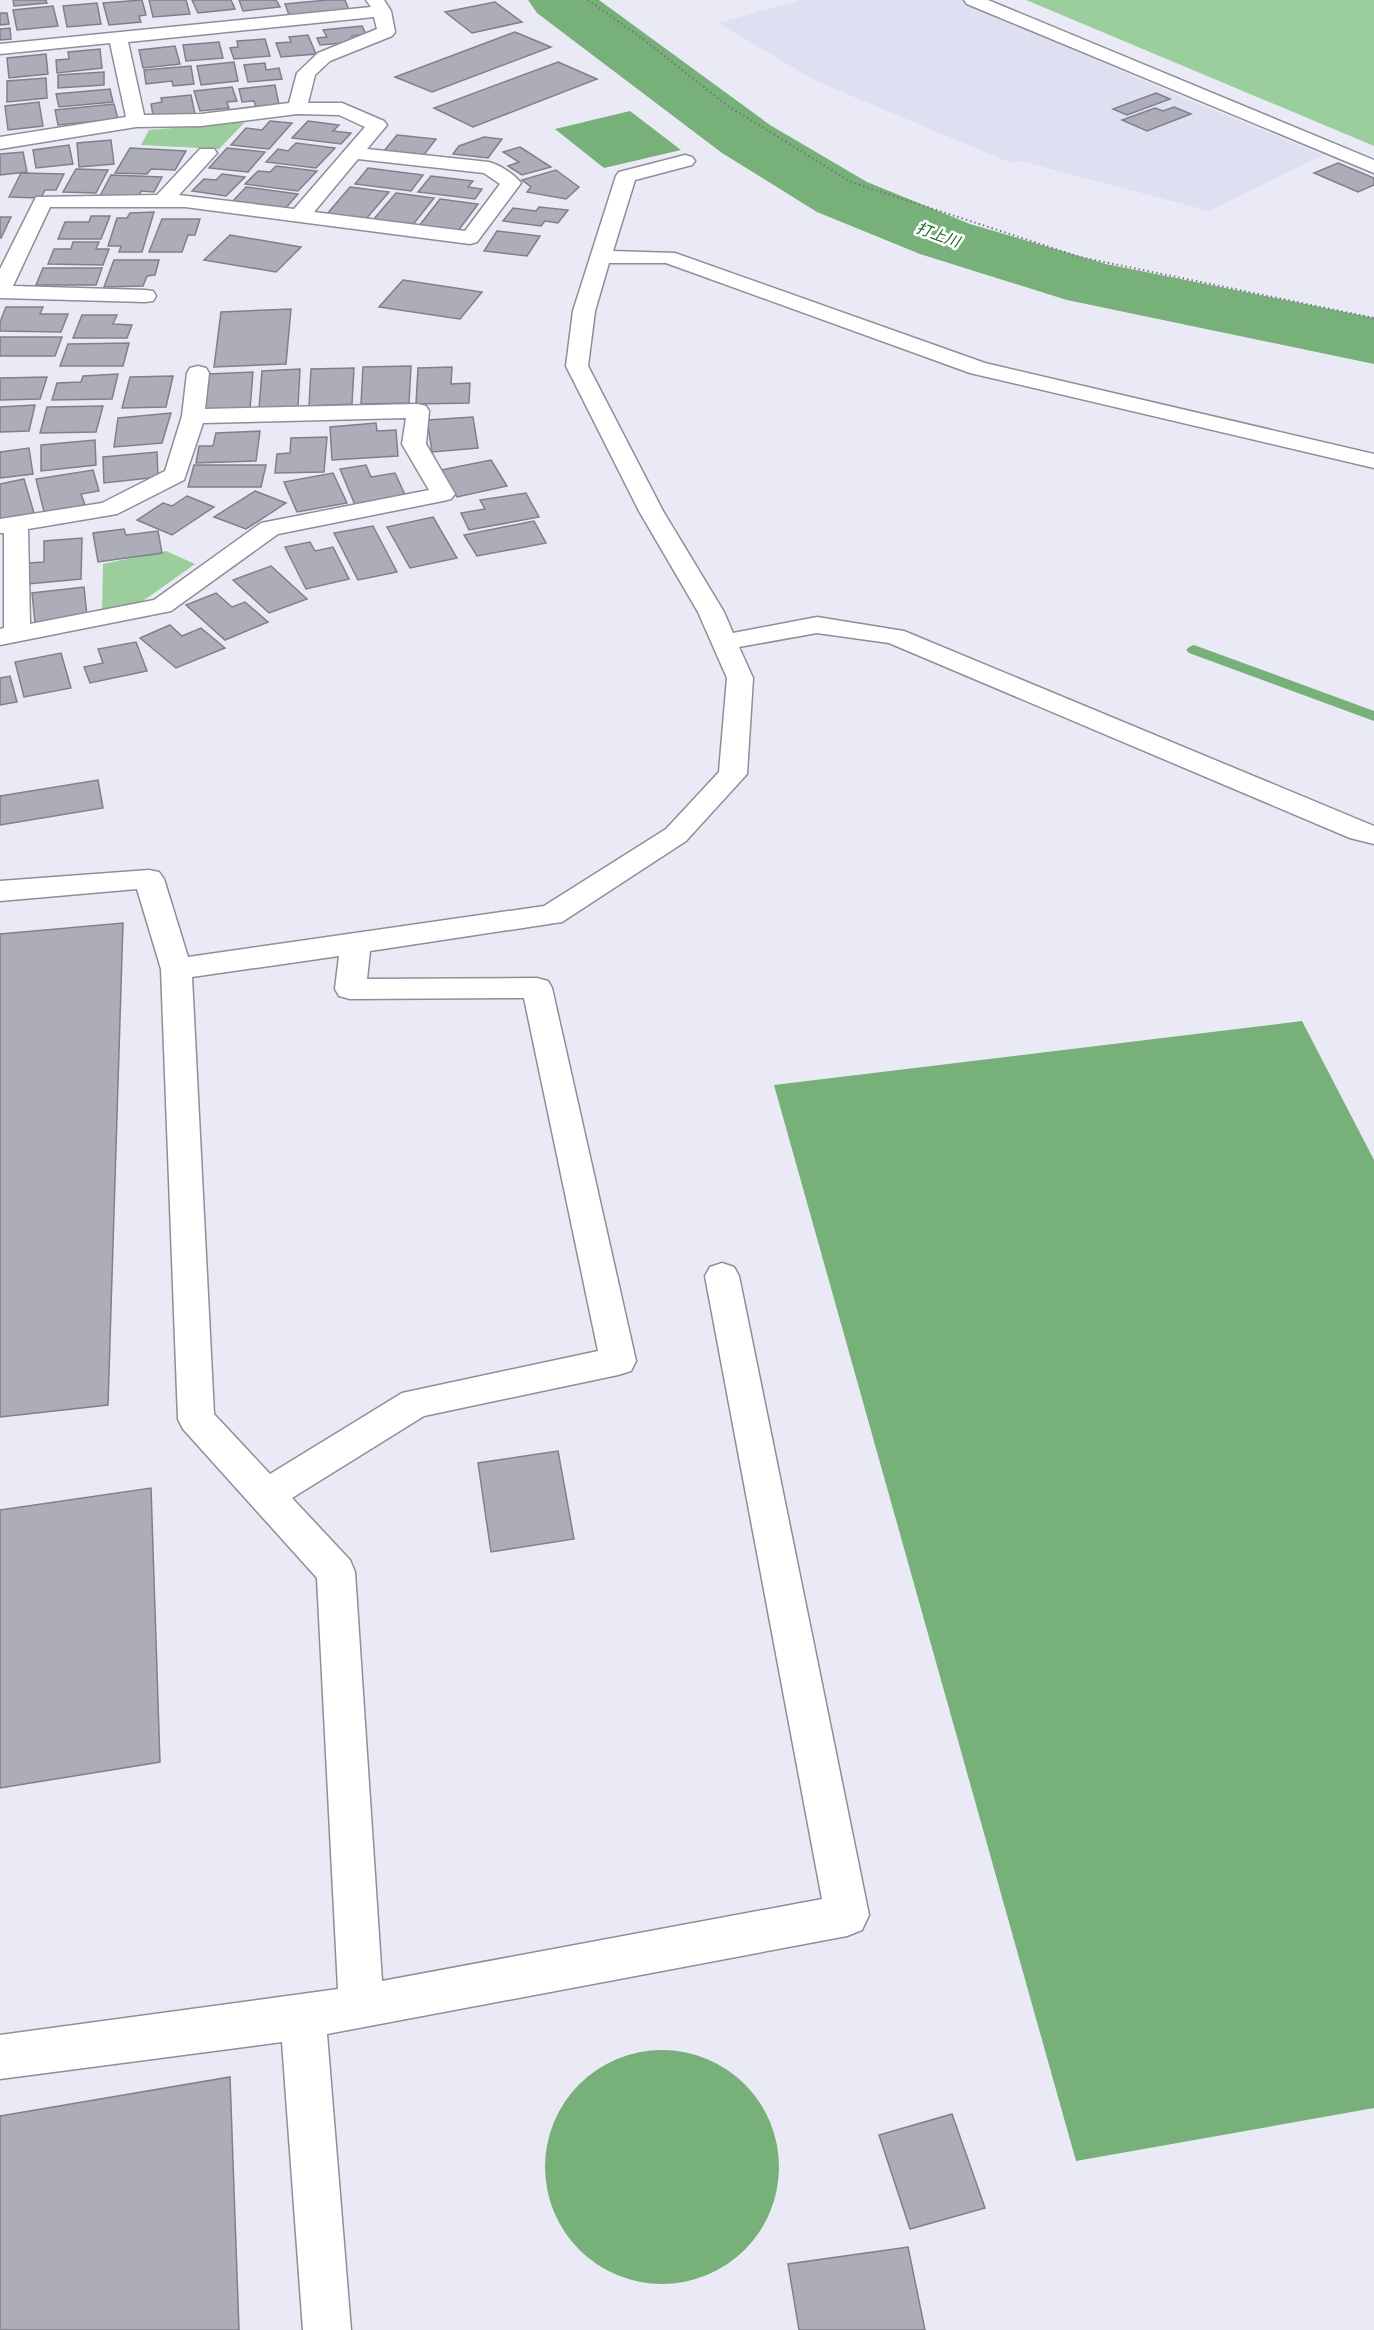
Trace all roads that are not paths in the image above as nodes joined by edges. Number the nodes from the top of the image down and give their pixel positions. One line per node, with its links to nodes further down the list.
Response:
1 (973, 0): 11 (street)
2 (379, 5): 3 (street); 5 (street)
3 (118, 37): 4 (street); 6 (street)
4 (0, 49)
5 (297, 108): 6 (street); 9 (street)
6 (136, 122): 7 (street)
7 (0, 143)
8 (207, 153): 12 (street)
9 (354, 153): 13 (street); 13 (street)
10 (685, 161): 14 (street)
11 (1374, 167)
12 (162, 201): 13 (street); 15 (street)
13 (300, 215)
14 (603, 257): 19 (street); 22 (street)
15 (0, 292): 16 (street)
16 (145, 296)
17 (198, 373): 18 (street)
18 (193, 416): 20 (street); 21 (street)
19 (1374, 461)
20 (8, 525): 21 (street)
21 (8, 635)
22 (725, 642): 23 (street); 25 (street)
23 (1374, 835)
24 (0, 891): 26 (street)
25 (356, 944): 26 (street); 28 (street)
26 (176, 969): 28 (street)
27 (722, 1276): 29 (street)
28 (267, 1495): 29 (street)
29 (361, 2006): 30 (street)
30 (303, 2017): 31 (street); 32 (street)
31 (0, 2057)
32 (327, 2330)

